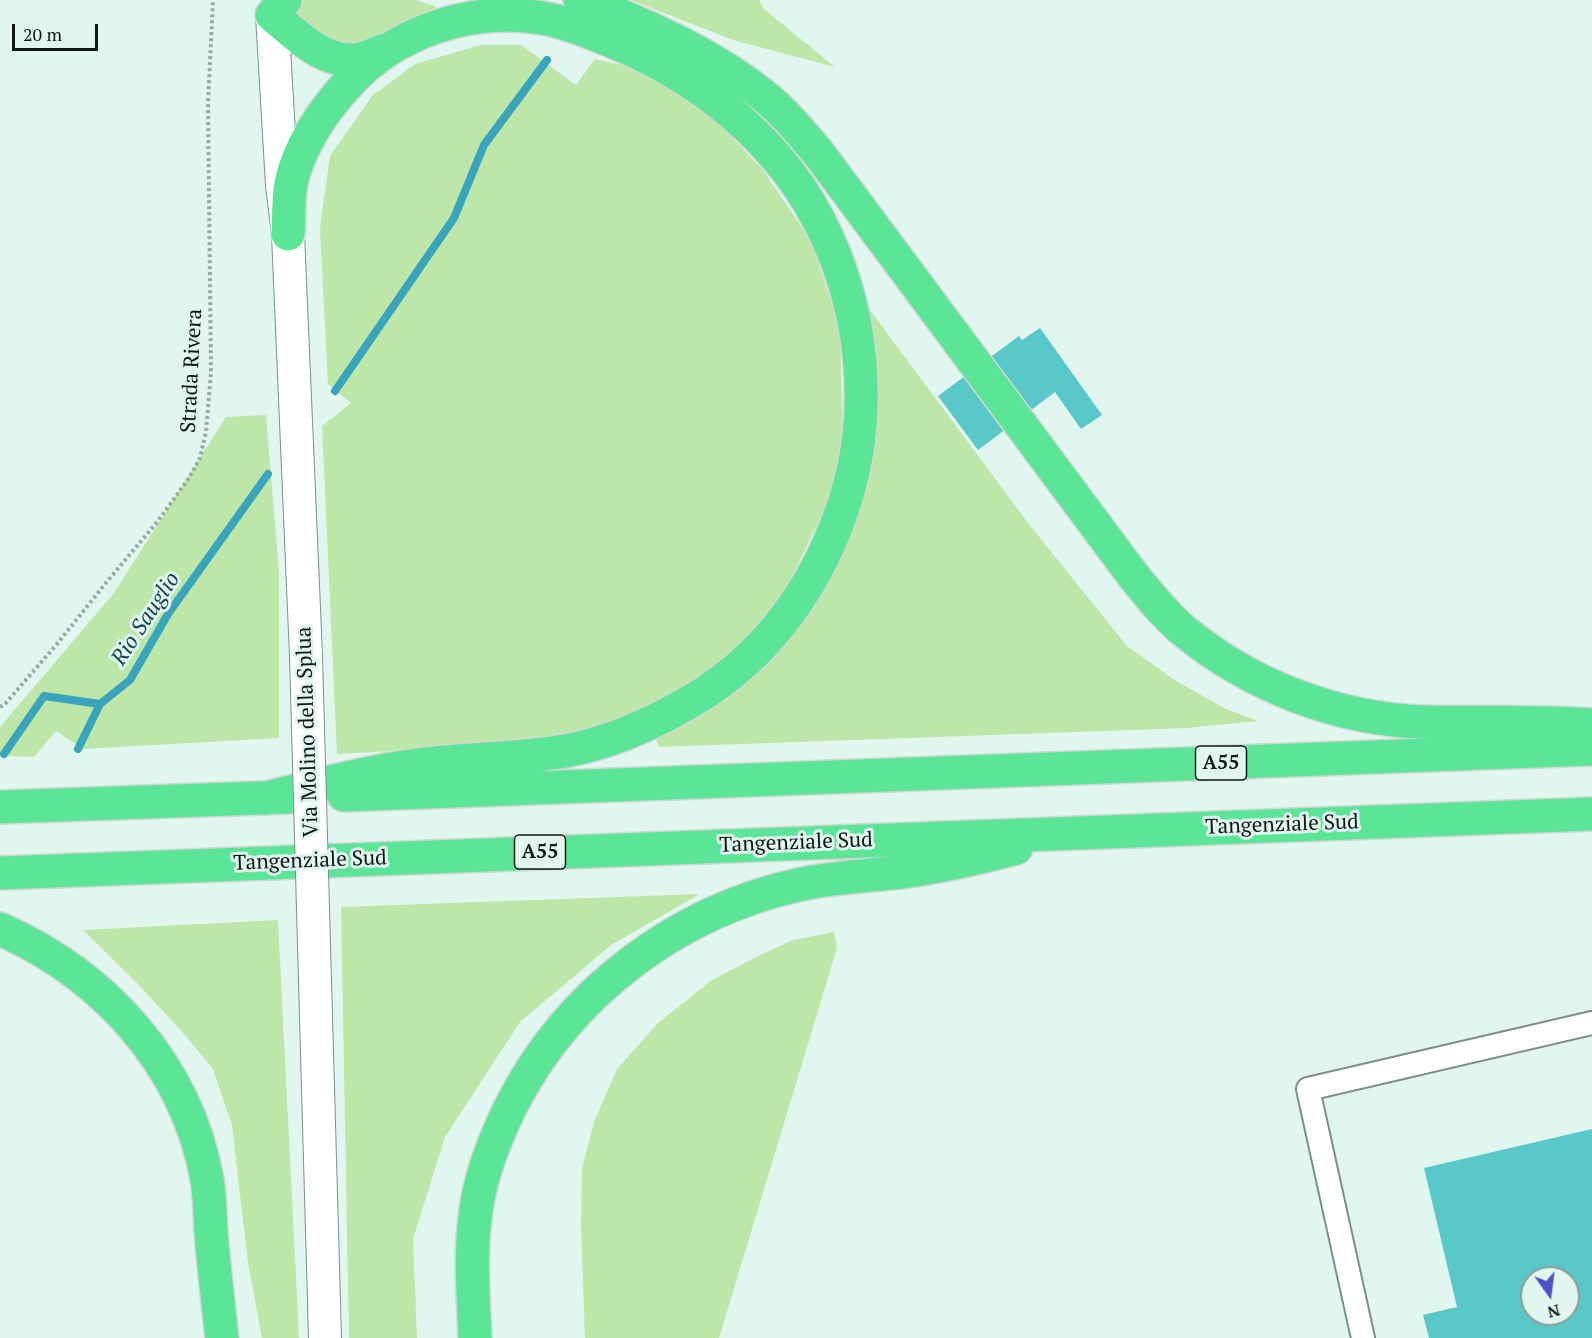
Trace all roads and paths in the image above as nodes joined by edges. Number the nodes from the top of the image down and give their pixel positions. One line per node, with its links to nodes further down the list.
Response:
1 (213, 0): 6 (path, Strada Rivera)
2 (580, 0): 7 (highway)
3 (276, 5): 4 (highway); 5 (street, Via Molino della Splua)
4 (387, 50): 5 (highway); 9 (highway)
5 (288, 234): 17 (street, Via Molino della Splua, bridge)
6 (0, 707)
7 (1592, 725)
8 (1592, 749): 9 (highway, A55)
9 (267, 798): 10 (highway, A55)
10 (0, 807)
11 (1592, 814): 12 (highway, Tangenziale Sud / A55)
12 (1081, 832): 13 (highway, Tangenziale Sud / A55); 18 (highway)
13 (0, 873)
14 (0, 929): 16 (highway)
15 (1592, 1023): 19 (street)
16 (222, 1338)
17 (325, 1338)
18 (475, 1338)
19 (1364, 1338)

